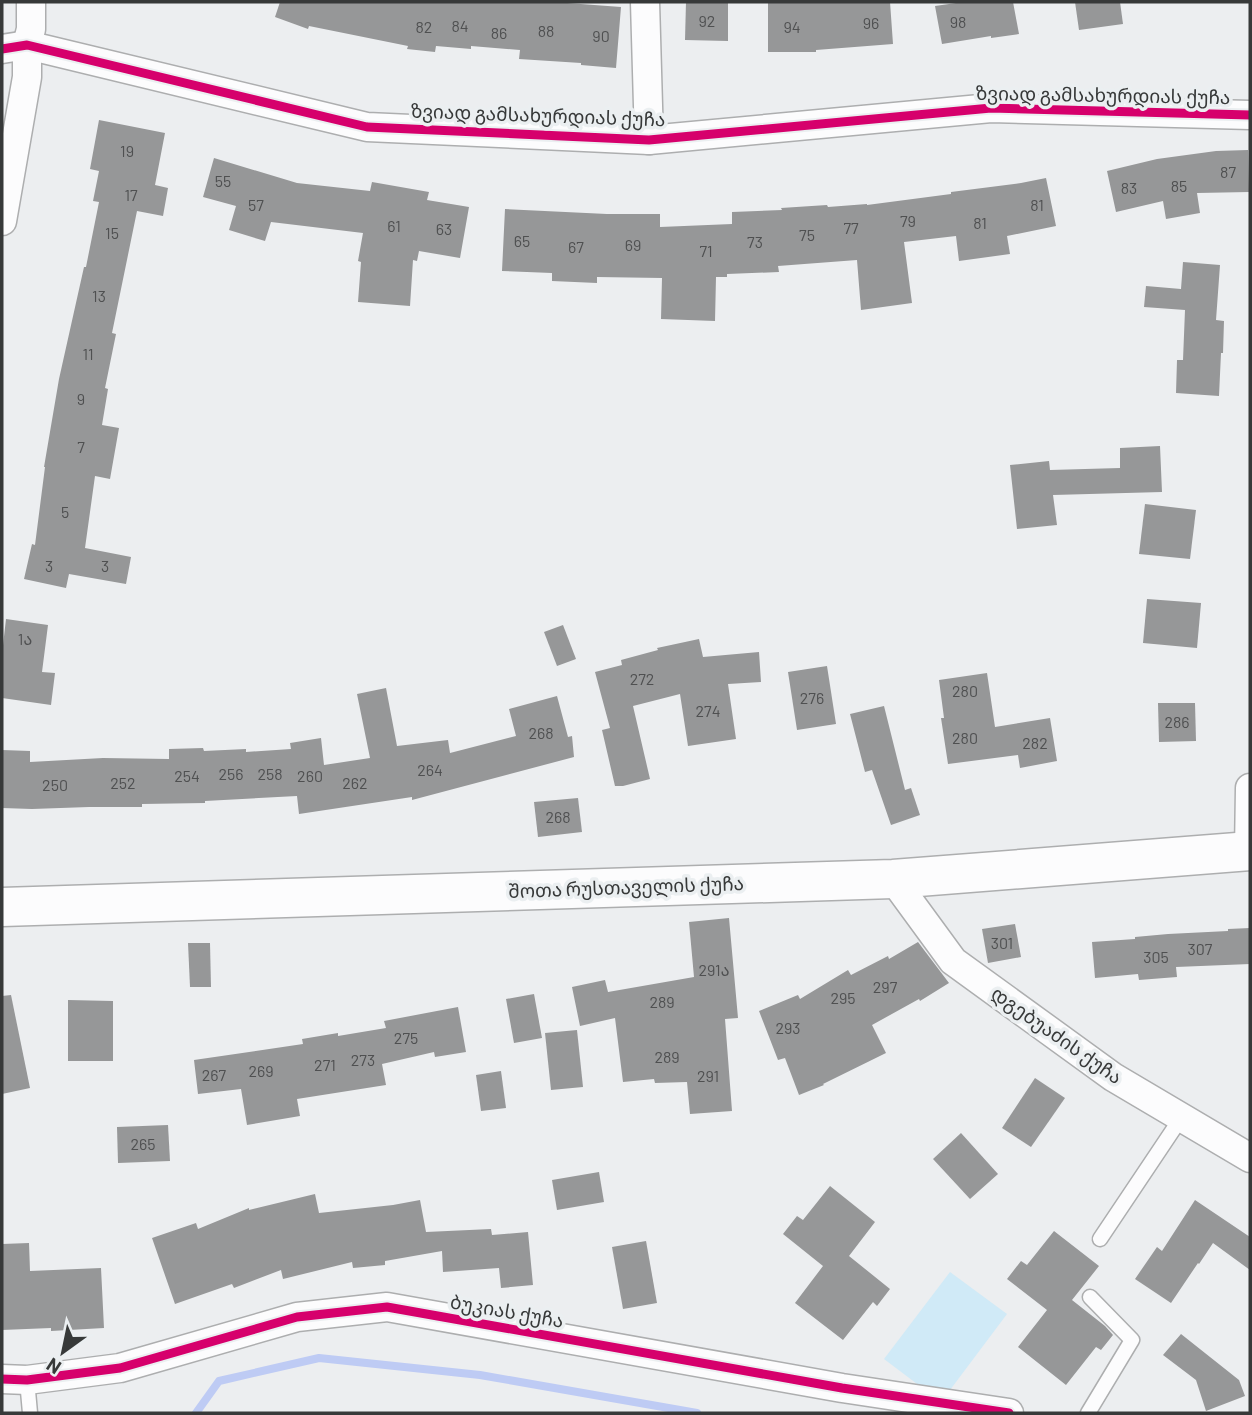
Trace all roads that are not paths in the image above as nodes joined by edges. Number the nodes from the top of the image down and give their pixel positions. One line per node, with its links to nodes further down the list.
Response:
1 (31, 2): 3 (street)
2 (645, 2): 5 (street)
3 (14, 47): 5 (street, ზვიად გამსახურდიას ქუჩა); 6 (street)
4 (1250, 115): 5 (street, ზვიად გამსახურდიას ქუჩა)
5 (649, 140)
6 (2, 221)
7 (1250, 788): 8 (street)
8 (1249, 851): 9 (main road, შოთა რუსთაველის ქუჩა)
9 (892, 879): 10 (main road, შოთა რუსთაველის ქუჩა); 11 (street, დგებუაძის ქუჩა)
10 (2, 908)
11 (1181, 1118): 12 (street, დგებუაძის ქუჩა); 13 (lane)
12 (1250, 1158)
13 (1100, 1239)
14 (1090, 1297): 18 (lane)
15 (14, 1380): 16 (lane); 17 (street, ბუკიას ქუჩა)
16 (30, 1413)
17 (1009, 1413)
18 (1087, 1413)

